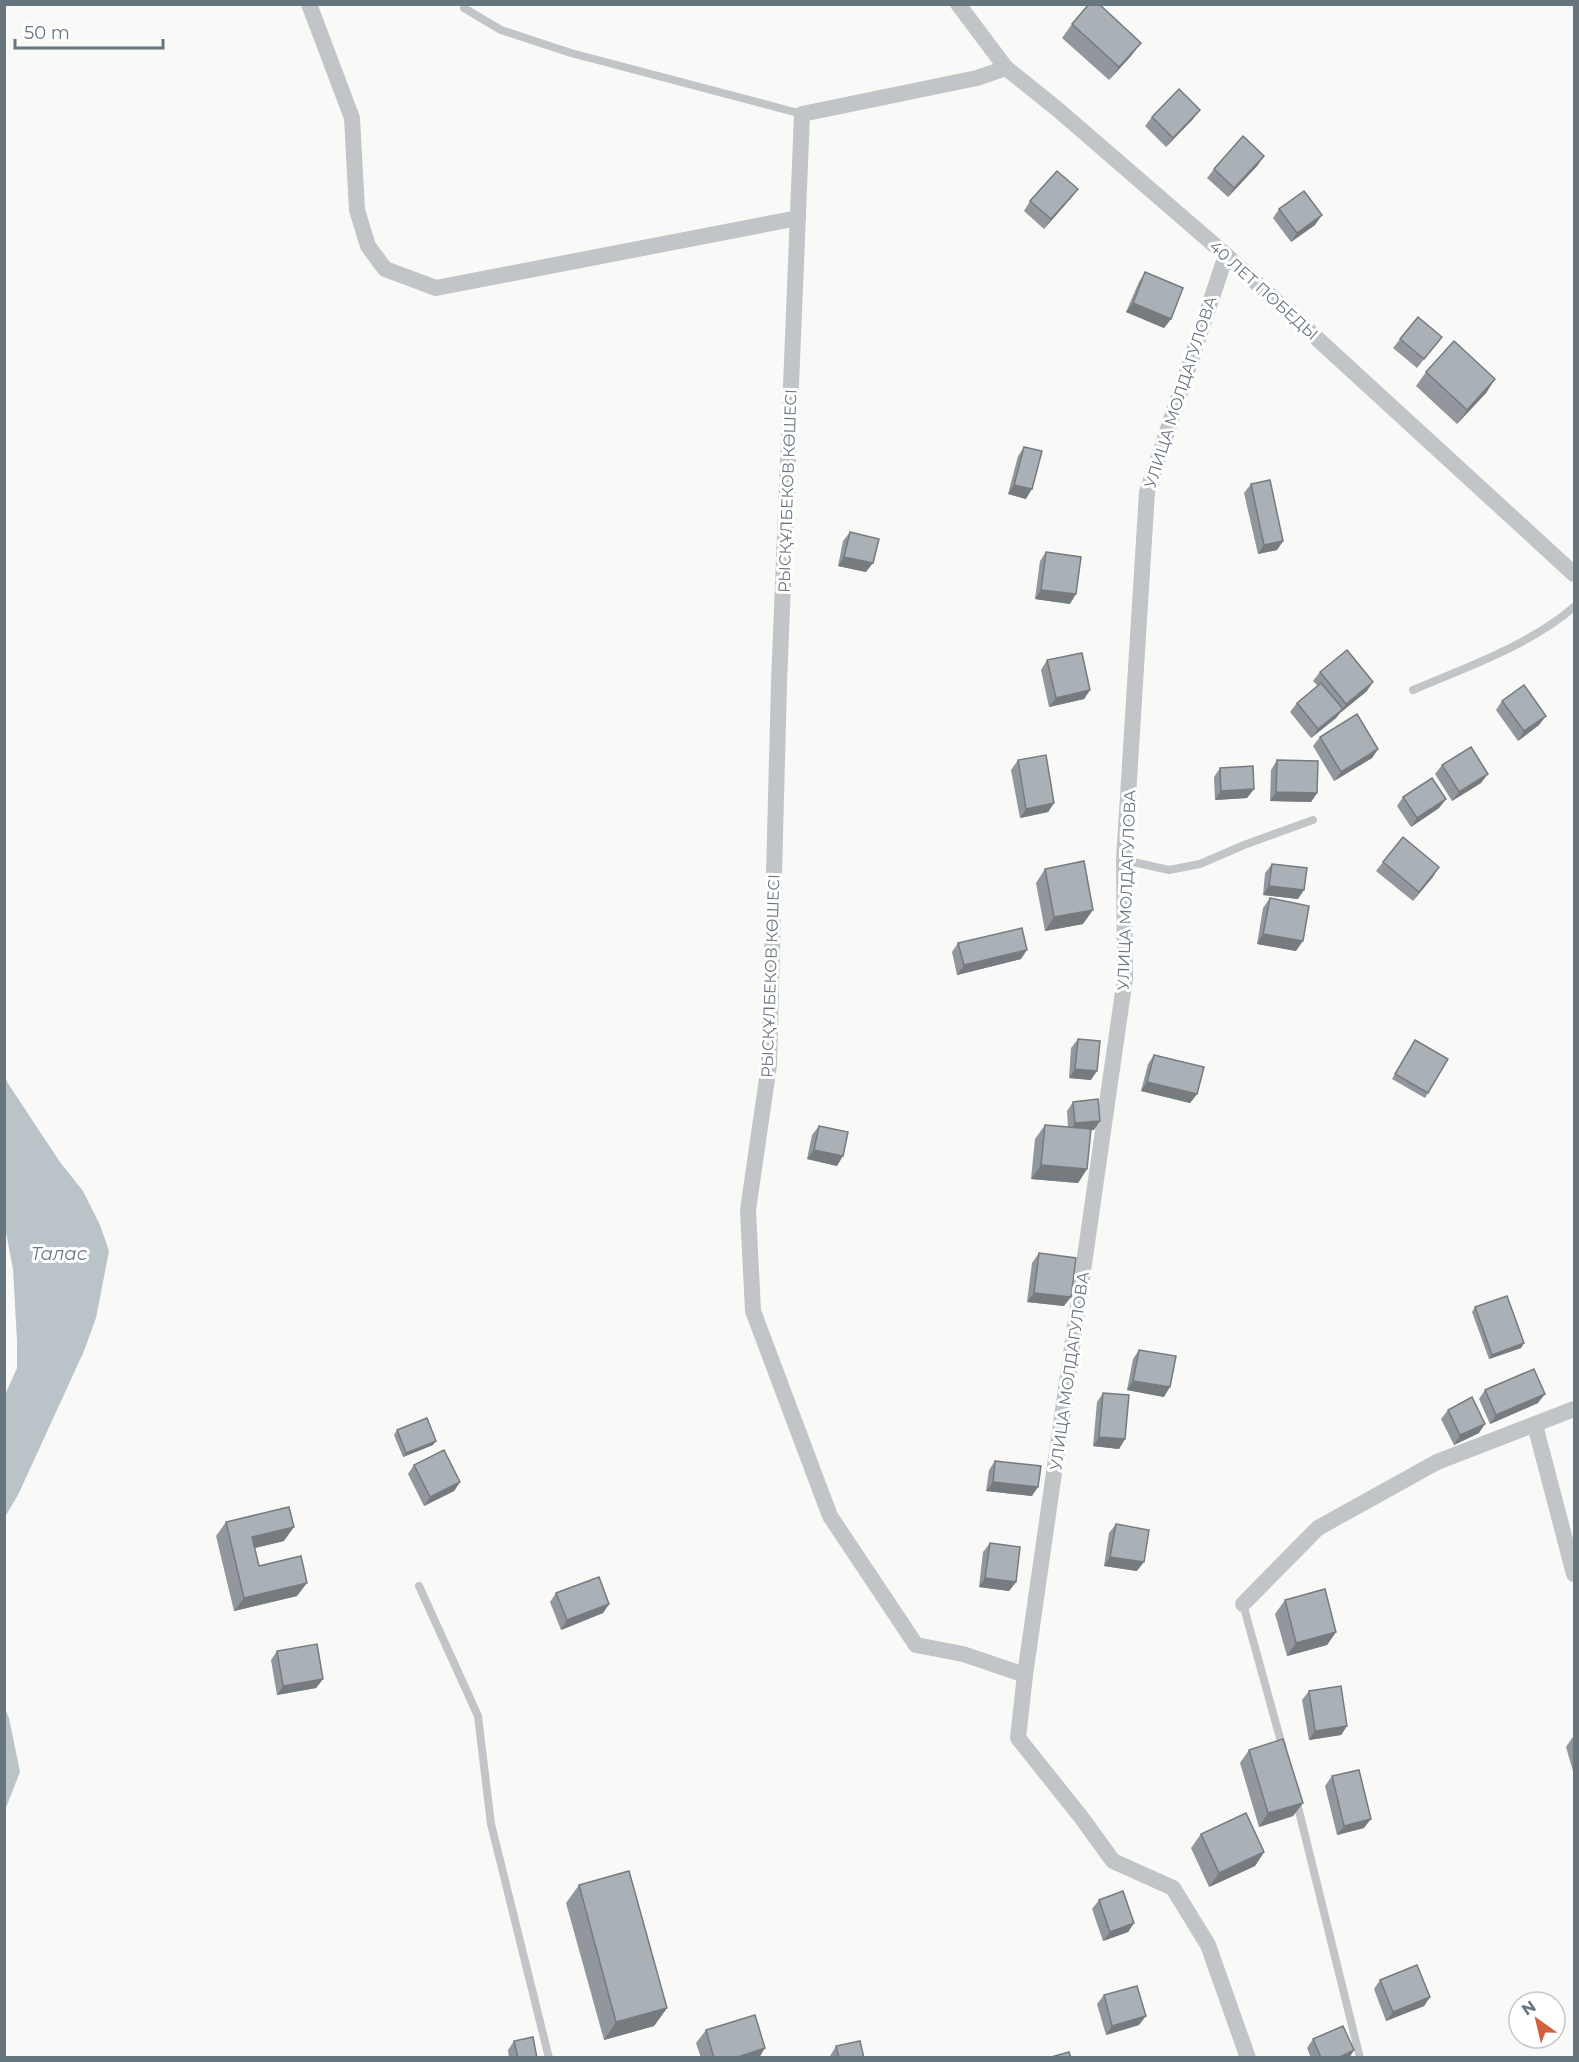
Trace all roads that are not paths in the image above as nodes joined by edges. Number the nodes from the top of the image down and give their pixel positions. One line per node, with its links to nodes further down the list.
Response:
1 (309, 4): 6 (street)
2 (958, 4): 4 (street, 40 ЛЕТ ПОБЕДЫ)
3 (464, 8): 5 (lane)
4 (1006, 68): 5 (street); 7 (street, 40 ЛЕТ ПОБЕДЫ)
5 (802, 114): 6 (street, РЫСҚҰЛБЕКОВ КӨШЕСІ)
6 (798, 218): 18 (street, РЫСҚҰЛБЕКОВ КӨШЕСІ)
7 (1226, 255): 8 (street, 40 ЛЕТ ПОБЕДЫ); 12 (street, УЛИЦА МОЛДАГУЛОВА)
8 (1575, 574)
9 (1575, 607): 10 (lane)
10 (1413, 690)
11 (1313, 820): 12 (lane)
12 (1124, 860): 18 (street, УЛИЦА МОЛДАГУЛОВА)
13 (1575, 1409): 14 (street)
14 (1535, 1425): 15 (street); 17 (street)
15 (1575, 1574)
16 (419, 1586): 21 (lane)
17 (1243, 1604): 19 (lane)
18 (1025, 1674): 22 (street)
19 (1286, 1761)
20 (1295, 1794): 23 (lane)
21 (549, 2058)
22 (1248, 2058)
23 (1360, 2058)

